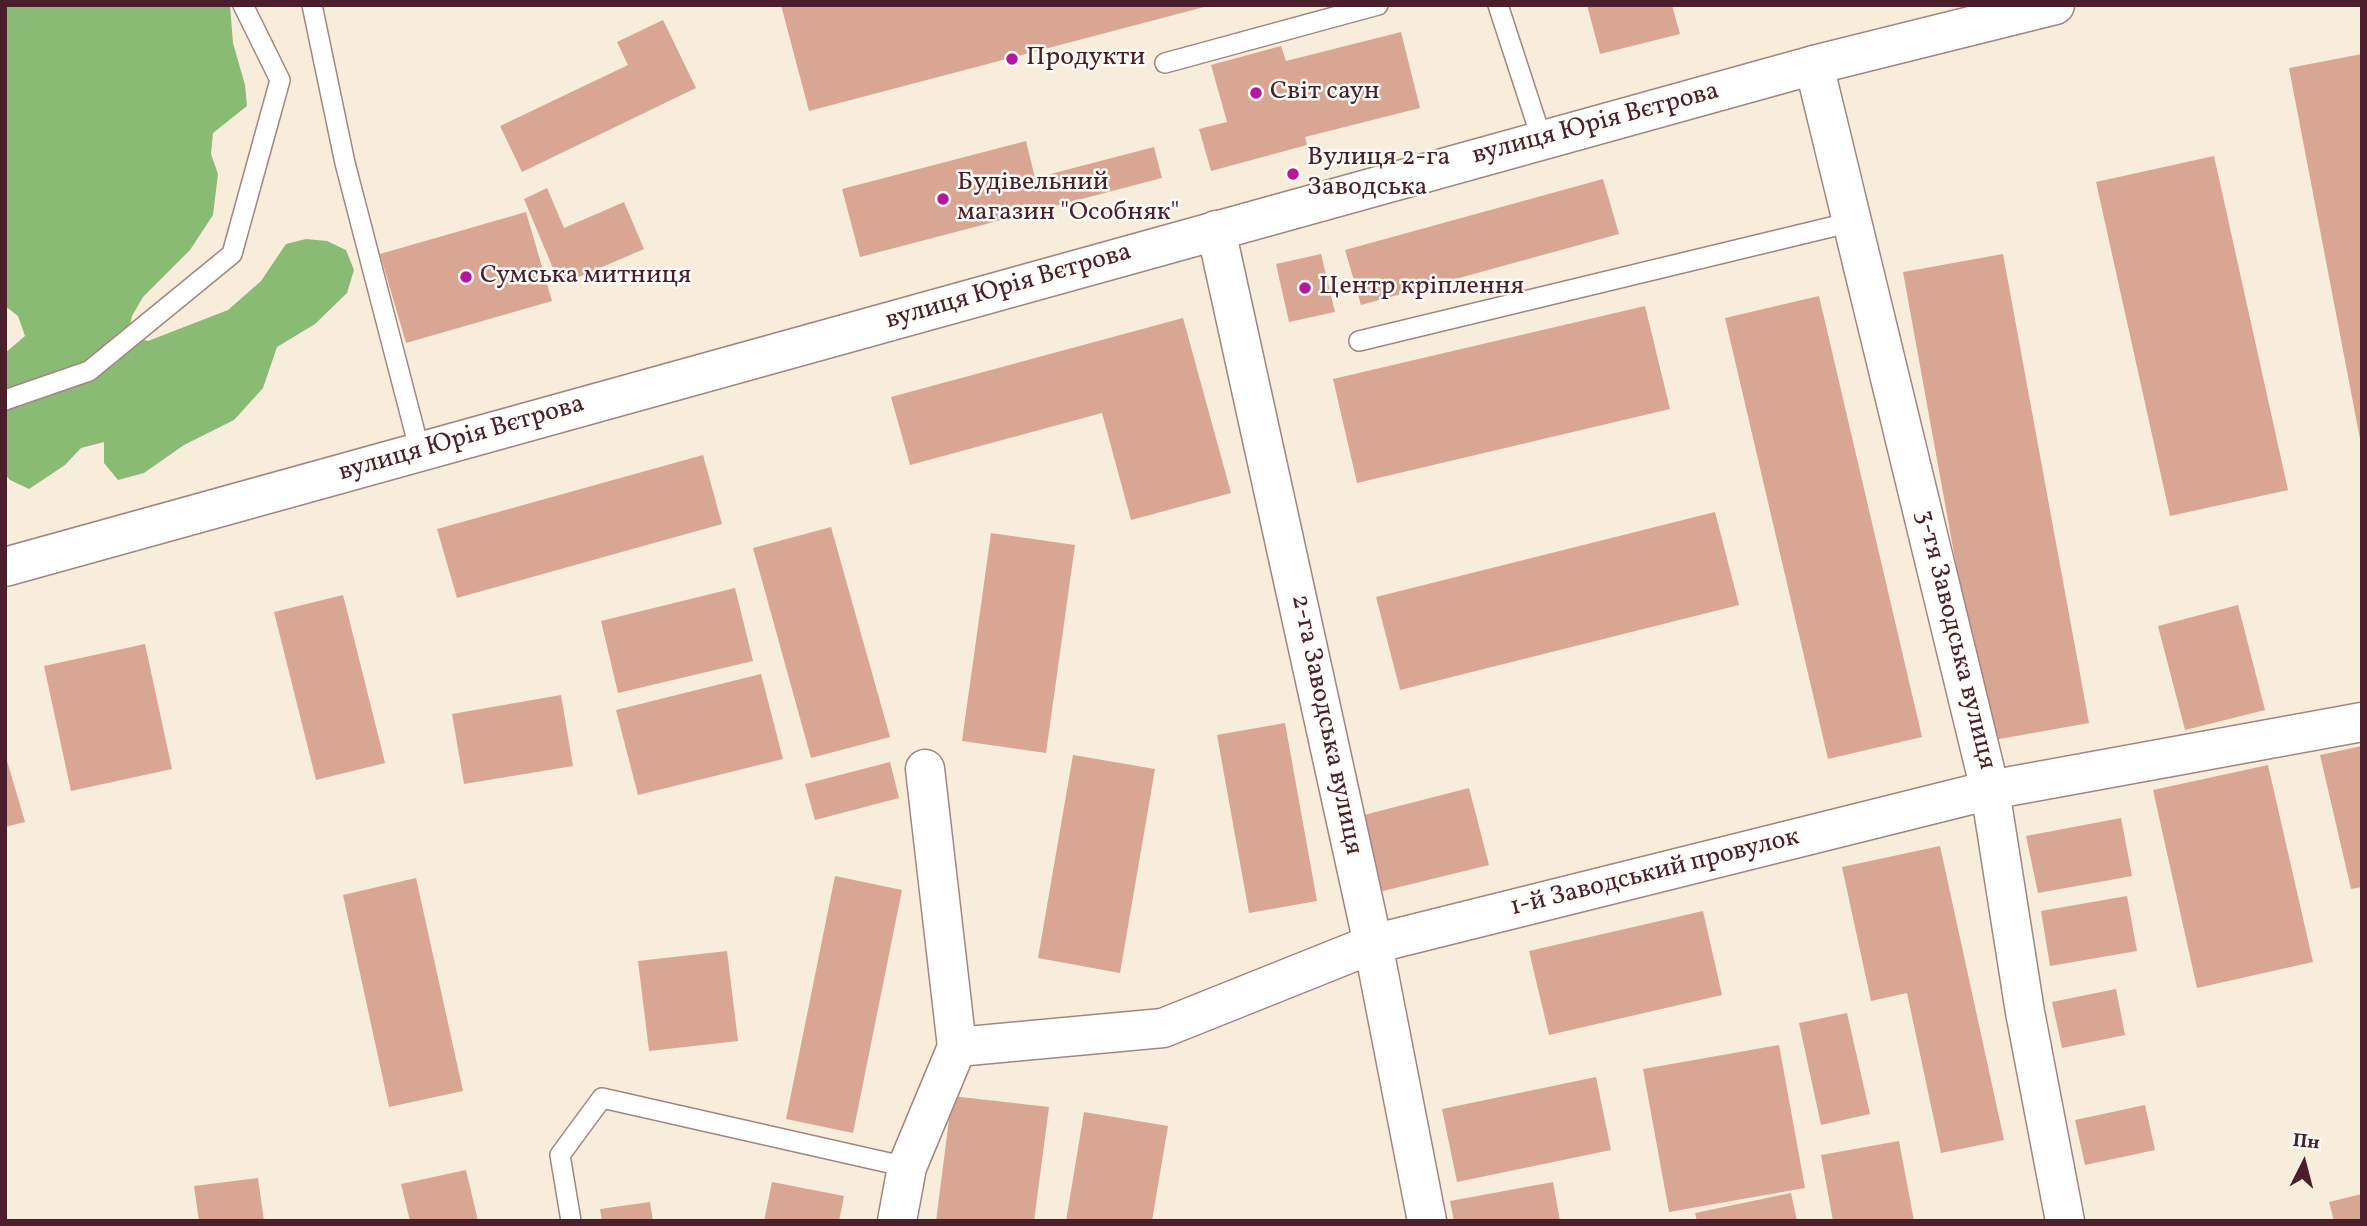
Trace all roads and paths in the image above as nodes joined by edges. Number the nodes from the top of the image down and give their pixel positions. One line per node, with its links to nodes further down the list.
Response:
1 (243, 5): 12 (lane)
2 (312, 5): 13 (lane)
3 (1378, 5): 6 (lane)
4 (1498, 5): 8 (lane)
5 (2055, 5): 7 (street, вулиця Юрія Вєтрова)
6 (1165, 63)
7 (1814, 65): 8 (street, вулиця Юрія Вєтрова); 9 (street, 3-тя Заводська вулиця)
8 (1542, 140): 10 (street, вулиця Юрія Вєтрова)
9 (1852, 222): 11 (lane); 17 (street, 3-тя Заводська вулиця)
10 (1216, 230): 13 (street, вулиця Юрія Вєтрова); 18 (street, 2-га Заводська вулиця)
11 (1359, 341)
12 (5, 400)
13 (420, 452): 14 (street, вулиця Юрія Вєтрова)
14 (5, 567)
15 (2362, 722): 17 (street, 1-й Заводський провулок)
16 (925, 769): 19 (street)
17 (1990, 790): 18 (street, 1-й Заводський провулок); 24 (street, 3-тя Заводська вулиця)
18 (1373, 944): 19 (street, 1-й Заводський провулок); 23 (street, 2-га Заводська вулиця)
19 (957, 1047): 20 (street)
20 (907, 1167): 21 (lane); 22 (street)
21 (571, 1221)
22 (897, 1221)
23 (1427, 1221)
24 (2065, 1221)

